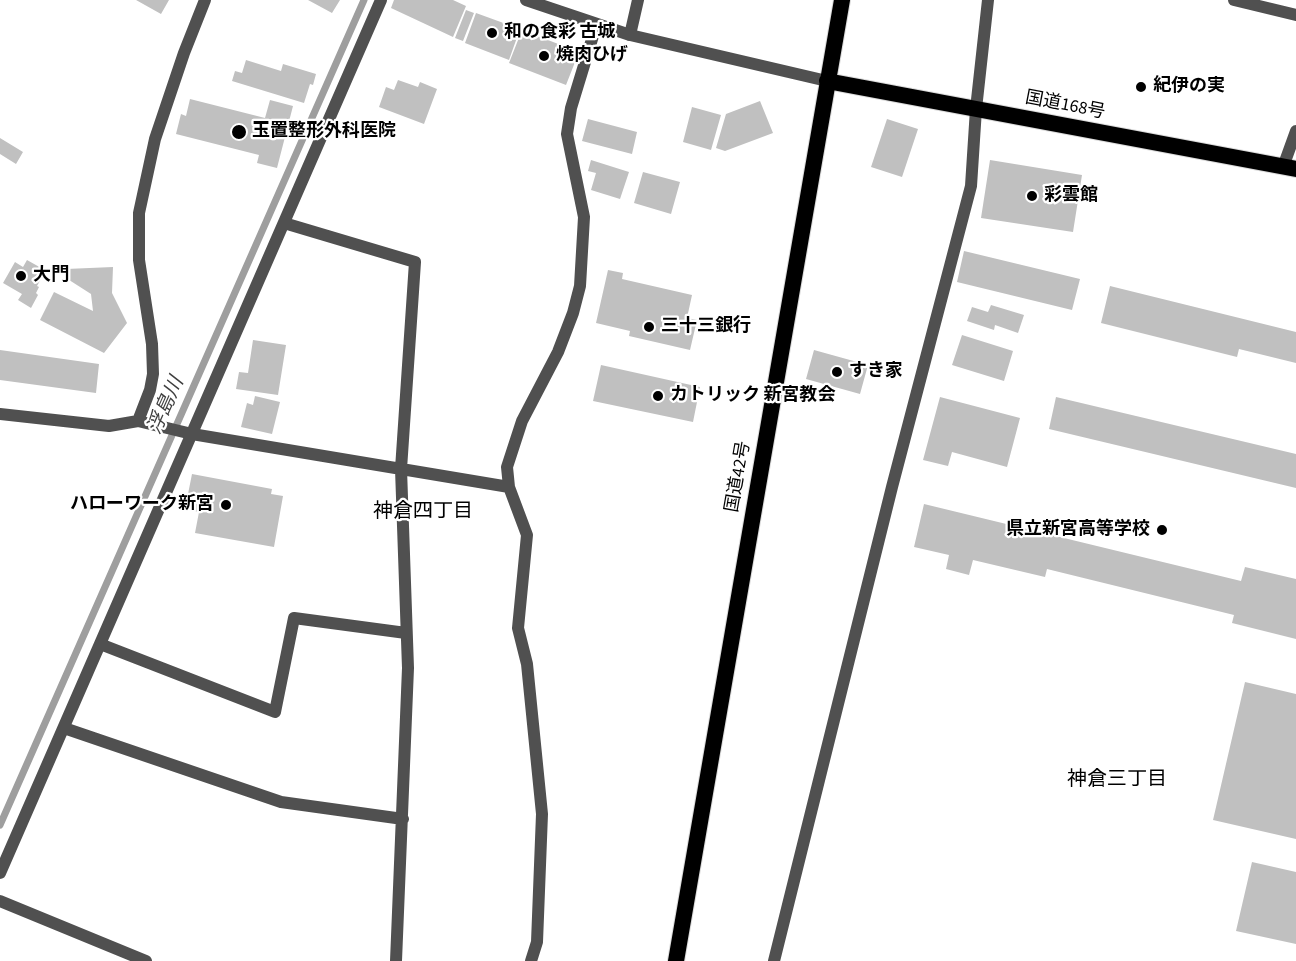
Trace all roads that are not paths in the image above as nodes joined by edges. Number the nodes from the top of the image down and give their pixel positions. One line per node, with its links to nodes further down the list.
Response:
1 (205, 0): 17 (street)
2 (381, 0): 15 (street)
3 (526, 0): 9 (street)
4 (638, 0): 10 (street)
5 (842, 0): 11 (highway, 国道42号)
6 (988, 0): 12 (street)
7 (1234, 0): 8 (street)
8 (1296, 15)
9 (596, 26): 10 (street); 20 (street)
10 (630, 35): 11 (street)
11 (827, 81): 12 (highway, 国道168号); 30 (highway, 国道42号)
12 (976, 109): 14 (highway, 国道168号); 31 (street)
13 (1296, 131): 14 (street)
14 (1289, 168)
15 (284, 223): 18 (street); 19 (street)
16 (0, 414): 17 (street)
17 (138, 421): 18 (street)
18 (192, 434): 19 (street); 22 (street)
19 (401, 469): 20 (street); 21 (street)
20 (509, 487): 29 (street)
21 (406, 633): 22 (street); 24 (street)
22 (100, 644): 23 (street)
23 (64, 728): 24 (street); 25 (street)
24 (403, 819): 28 (street)
25 (0, 873)
26 (0, 901): 27 (street)
27 (146, 961)
28 (396, 961)
29 (531, 961)
30 (676, 961)
31 (774, 961)

